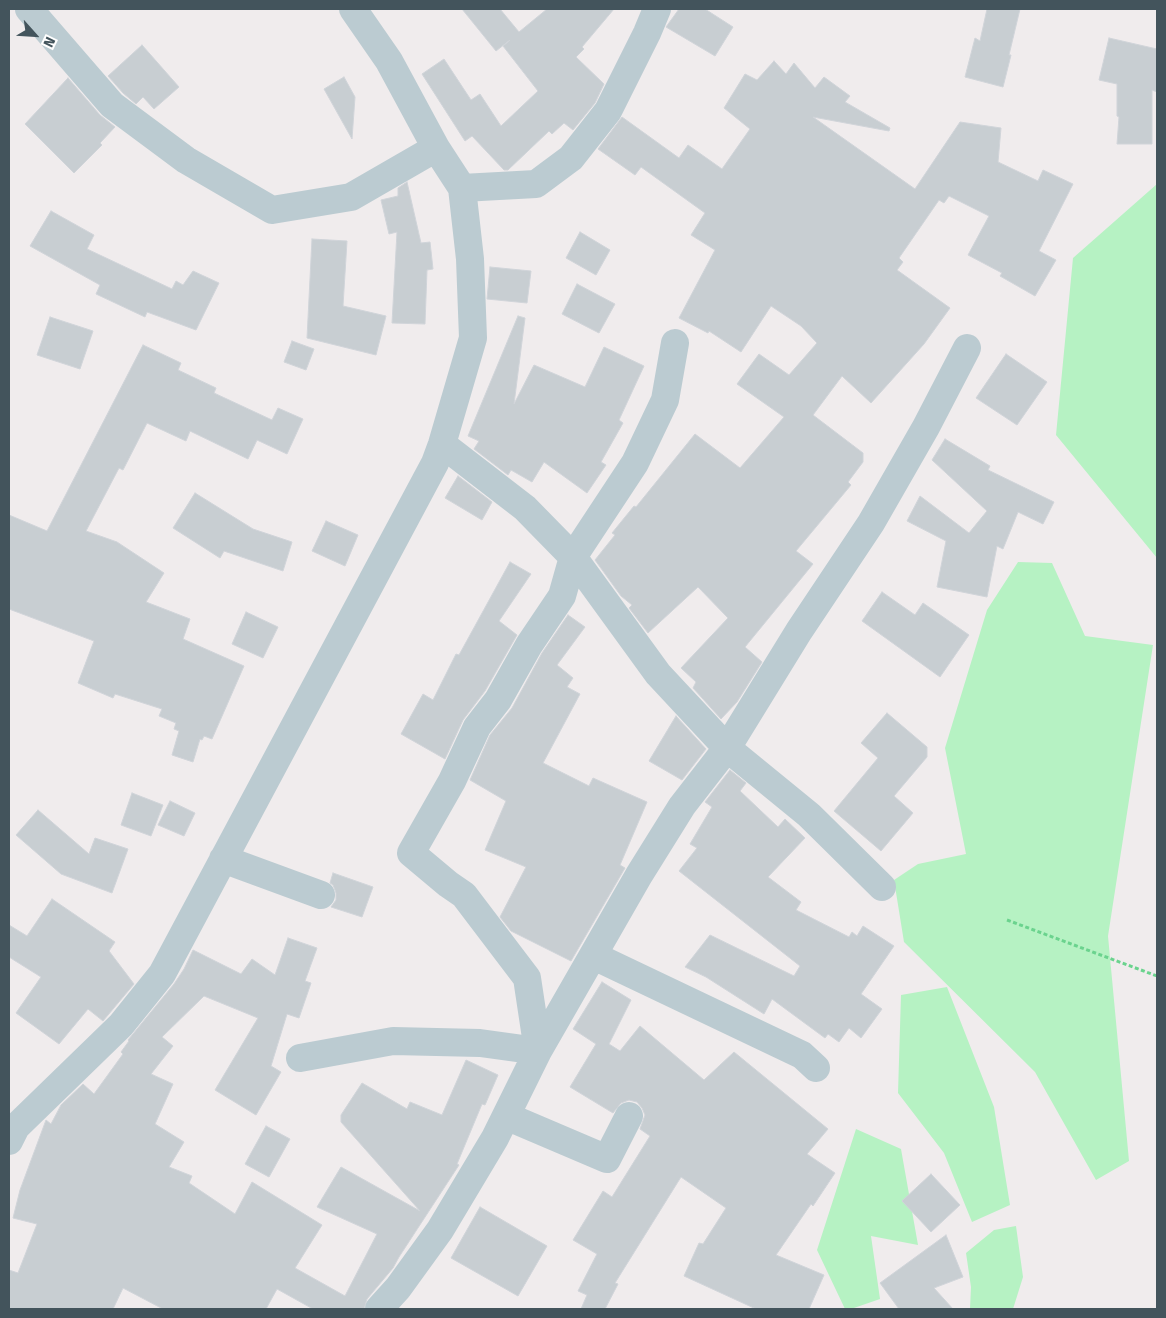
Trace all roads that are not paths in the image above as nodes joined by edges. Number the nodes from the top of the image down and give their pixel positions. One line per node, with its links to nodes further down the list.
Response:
1 (29, 9): 4 (street)
2 (353, 9): 4 (street)
3 (657, 9): 5 (street)
4 (436, 148): 5 (street)
5 (462, 188): 8 (street)
6 (674, 344): 9 (street)
7 (967, 348): 10 (street)
8 (442, 444): 9 (street); 11 (street)
9 (573, 557): 10 (street); 15 (street)
10 (727, 748): 12 (street); 14 (street)
11 (224, 859): 13 (street); 20 (street)
12 (882, 887)
13 (321, 895)
14 (594, 956): 15 (street); 17 (street)
15 (538, 1051): 16 (street); 18 (street)
16 (300, 1058)
17 (816, 1068)
18 (506, 1116): 19 (street); 21 (street)
19 (629, 1116)
20 (9, 1141)
21 (379, 1309)

